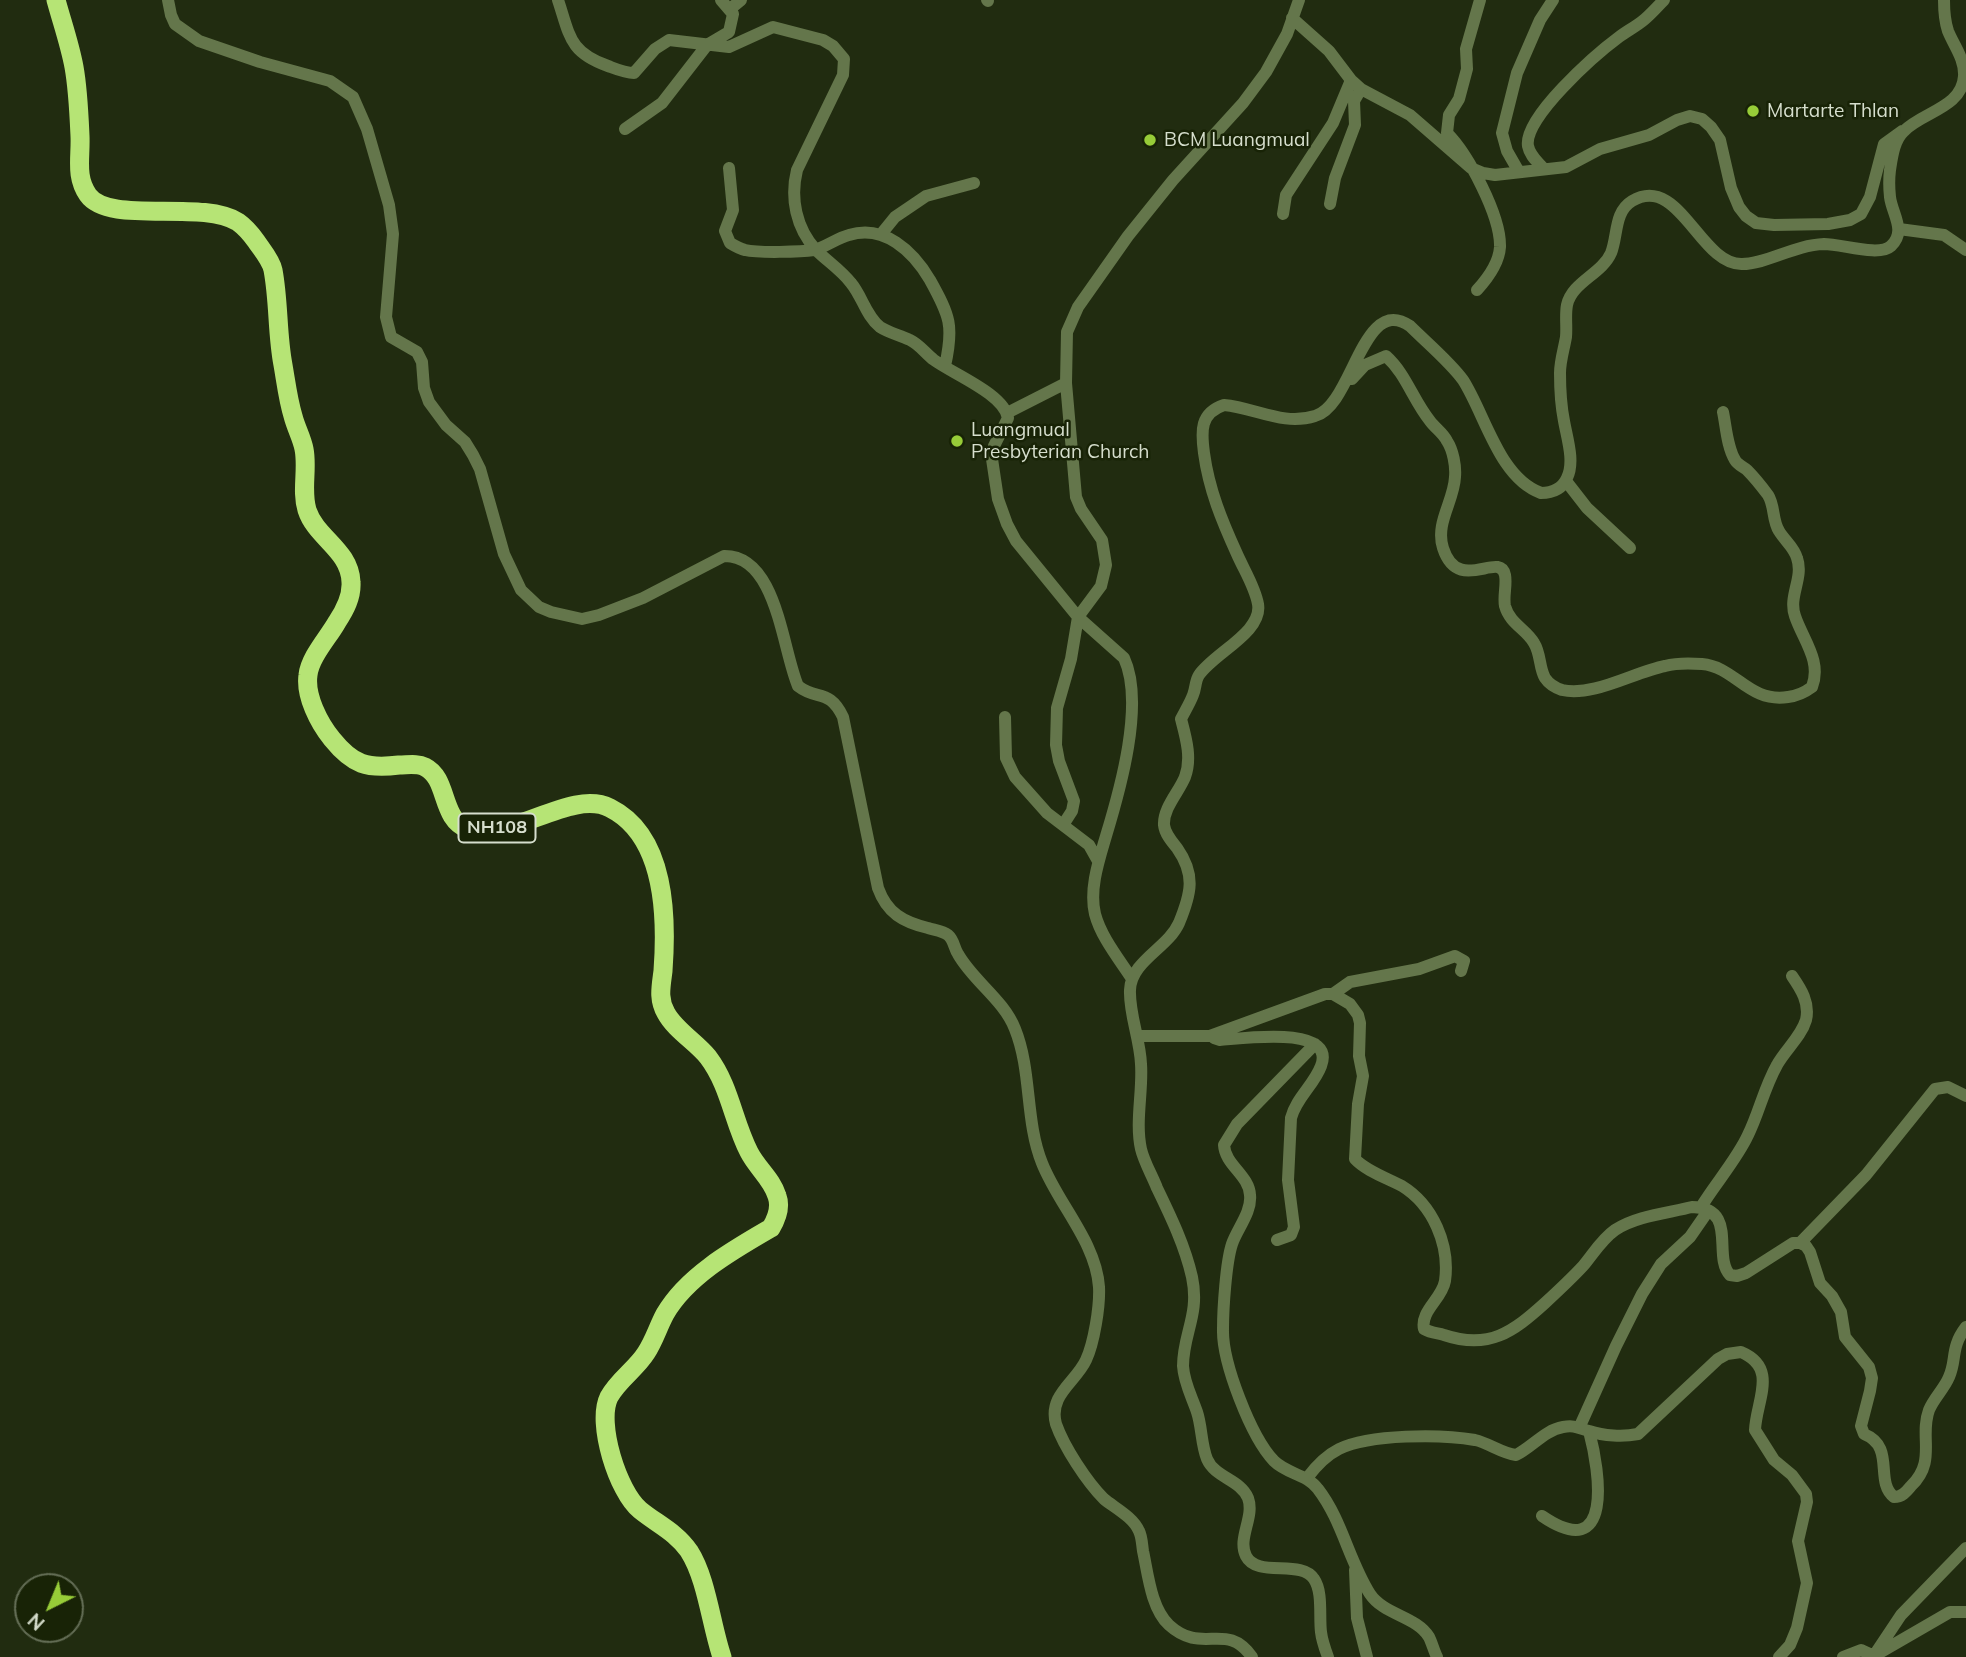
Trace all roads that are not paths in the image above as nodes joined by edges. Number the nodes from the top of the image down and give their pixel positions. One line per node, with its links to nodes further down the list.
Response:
1 (56, 0): 58 (highway, NH108)
2 (168, 0): 59 (street)
3 (558, 0): 12 (street)
4 (741, 0): 10 (street)
5 (1299, 0): 11 (street)
6 (1480, 0): 18 (street)
7 (1553, 0): 20 (street)
8 (1664, 0): 19 (street)
9 (1944, 0): 16 (street)
10 (725, 5): 12 (street)
11 (1293, 18): 13 (street); 30 (street)
12 (707, 45): 15 (street); 26 (street)
13 (1351, 80): 14 (street); 23 (street)
14 (1361, 89): 18 (street); 22 (street)
15 (625, 129)
16 (1905, 129): 19 (street); 24 (street)
17 (729, 168): 26 (street)
18 (1471, 168): 20 (street); 28 (street)
19 (1543, 168): 20 (street)
20 (1518, 172)
21 (974, 183): 25 (street)
22 (1330, 204)
23 (1283, 214)
24 (1899, 229): 27 (street); 34 (street)
25 (882, 233): 26 (street); 29 (street)
26 (816, 250): 29 (street)
27 (1966, 250)
28 (1477, 290)
29 (945, 366): 33 (street)
30 (1066, 383): 33 (street); 36 (street)
31 (1344, 387): 32 (street); 34 (street); 42 (street)
32 (1723, 412)
33 (1007, 413): 36 (street)
34 (1566, 481): 35 (street)
35 (1630, 548)
36 (1078, 617): 38 (street); 39 (street)
37 (1005, 717): 38 (street)
38 (1063, 825): 39 (street)
39 (1098, 860): 42 (street)
40 (1461, 971): 43 (street)
41 (1792, 976): 48 (street)
42 (1132, 979): 44 (street)
43 (1333, 995): 45 (street); 48 (street)
44 (1138, 1036): 45 (street); 60 (street)
45 (1210, 1036): 46 (street)
46 (1315, 1044): 49 (street); 53 (street)
47 (1966, 1096): 50 (street)
48 (1705, 1209): 50 (street); 52 (street)
49 (1277, 1240)
50 (1800, 1242): 51 (street)
51 (1966, 1327)
52 (1584, 1429): 53 (street); 54 (street); 63 (street)
53 (1307, 1478): 56 (street)
54 (1542, 1516)
55 (1966, 1548): 65 (street)
56 (1355, 1562): 61 (street); 62 (street)
57 (1966, 1612): 65 (street)
58 (722, 1657)
59 (1252, 1657)
60 (1328, 1657)
61 (1367, 1657)
62 (1437, 1657)
63 (1779, 1657)
64 (1843, 1657): 65 (street)
65 (1873, 1657)

